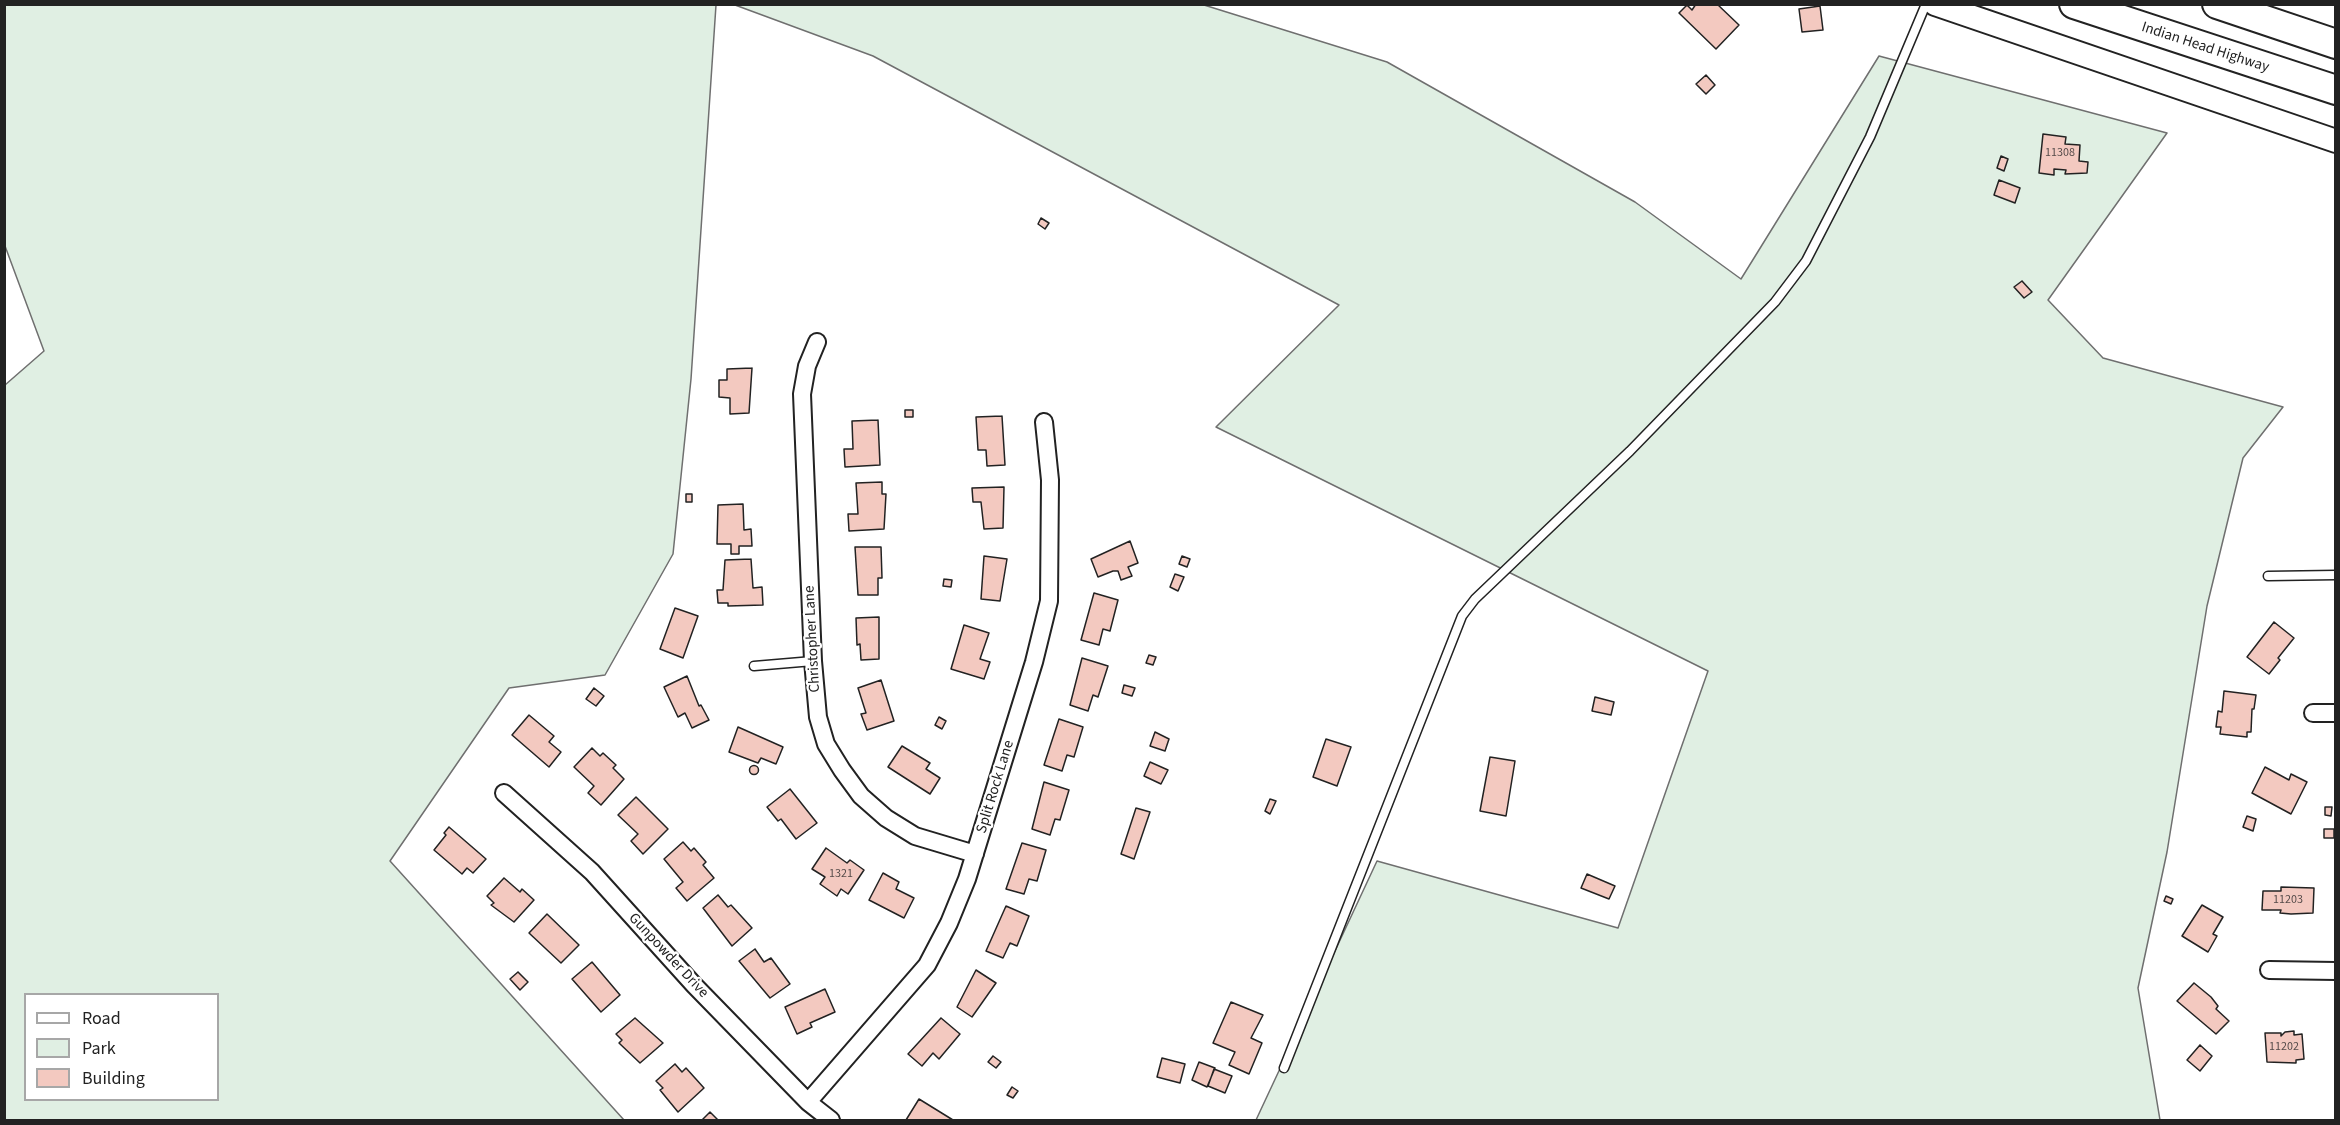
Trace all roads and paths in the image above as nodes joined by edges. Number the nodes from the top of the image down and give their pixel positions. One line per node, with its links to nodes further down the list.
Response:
1 (1926, 4): 20 (lane)
2 (1935, 4): 7 (street)
3 (2074, 4): 6 (highway, Indian Head Highway)
4 (2217, 4): 5 (highway)
5 (2336, 44)
6 (2336, 90)
7 (2336, 141)
8 (817, 342): 12 (street, Christopher Lane)
9 (1044, 422): 17 (street, Split Rock Lane)
10 (2336, 575): 11 (lane)
11 (2268, 576)
12 (813, 661): 13 (lane); 17 (street, Christopher Lane)
13 (754, 666)
14 (2313, 713): 15 (street)
15 (2336, 713)
16 (504, 794): 21 (street, Gunpowder Drive)
17 (975, 854): 21 (street, Split Rock Lane)
18 (2269, 970): 19 (street)
19 (2336, 971)
20 (1284, 1068)
21 (808, 1102): 22 (street, Gunpowder Drive)
22 (831, 1120)

